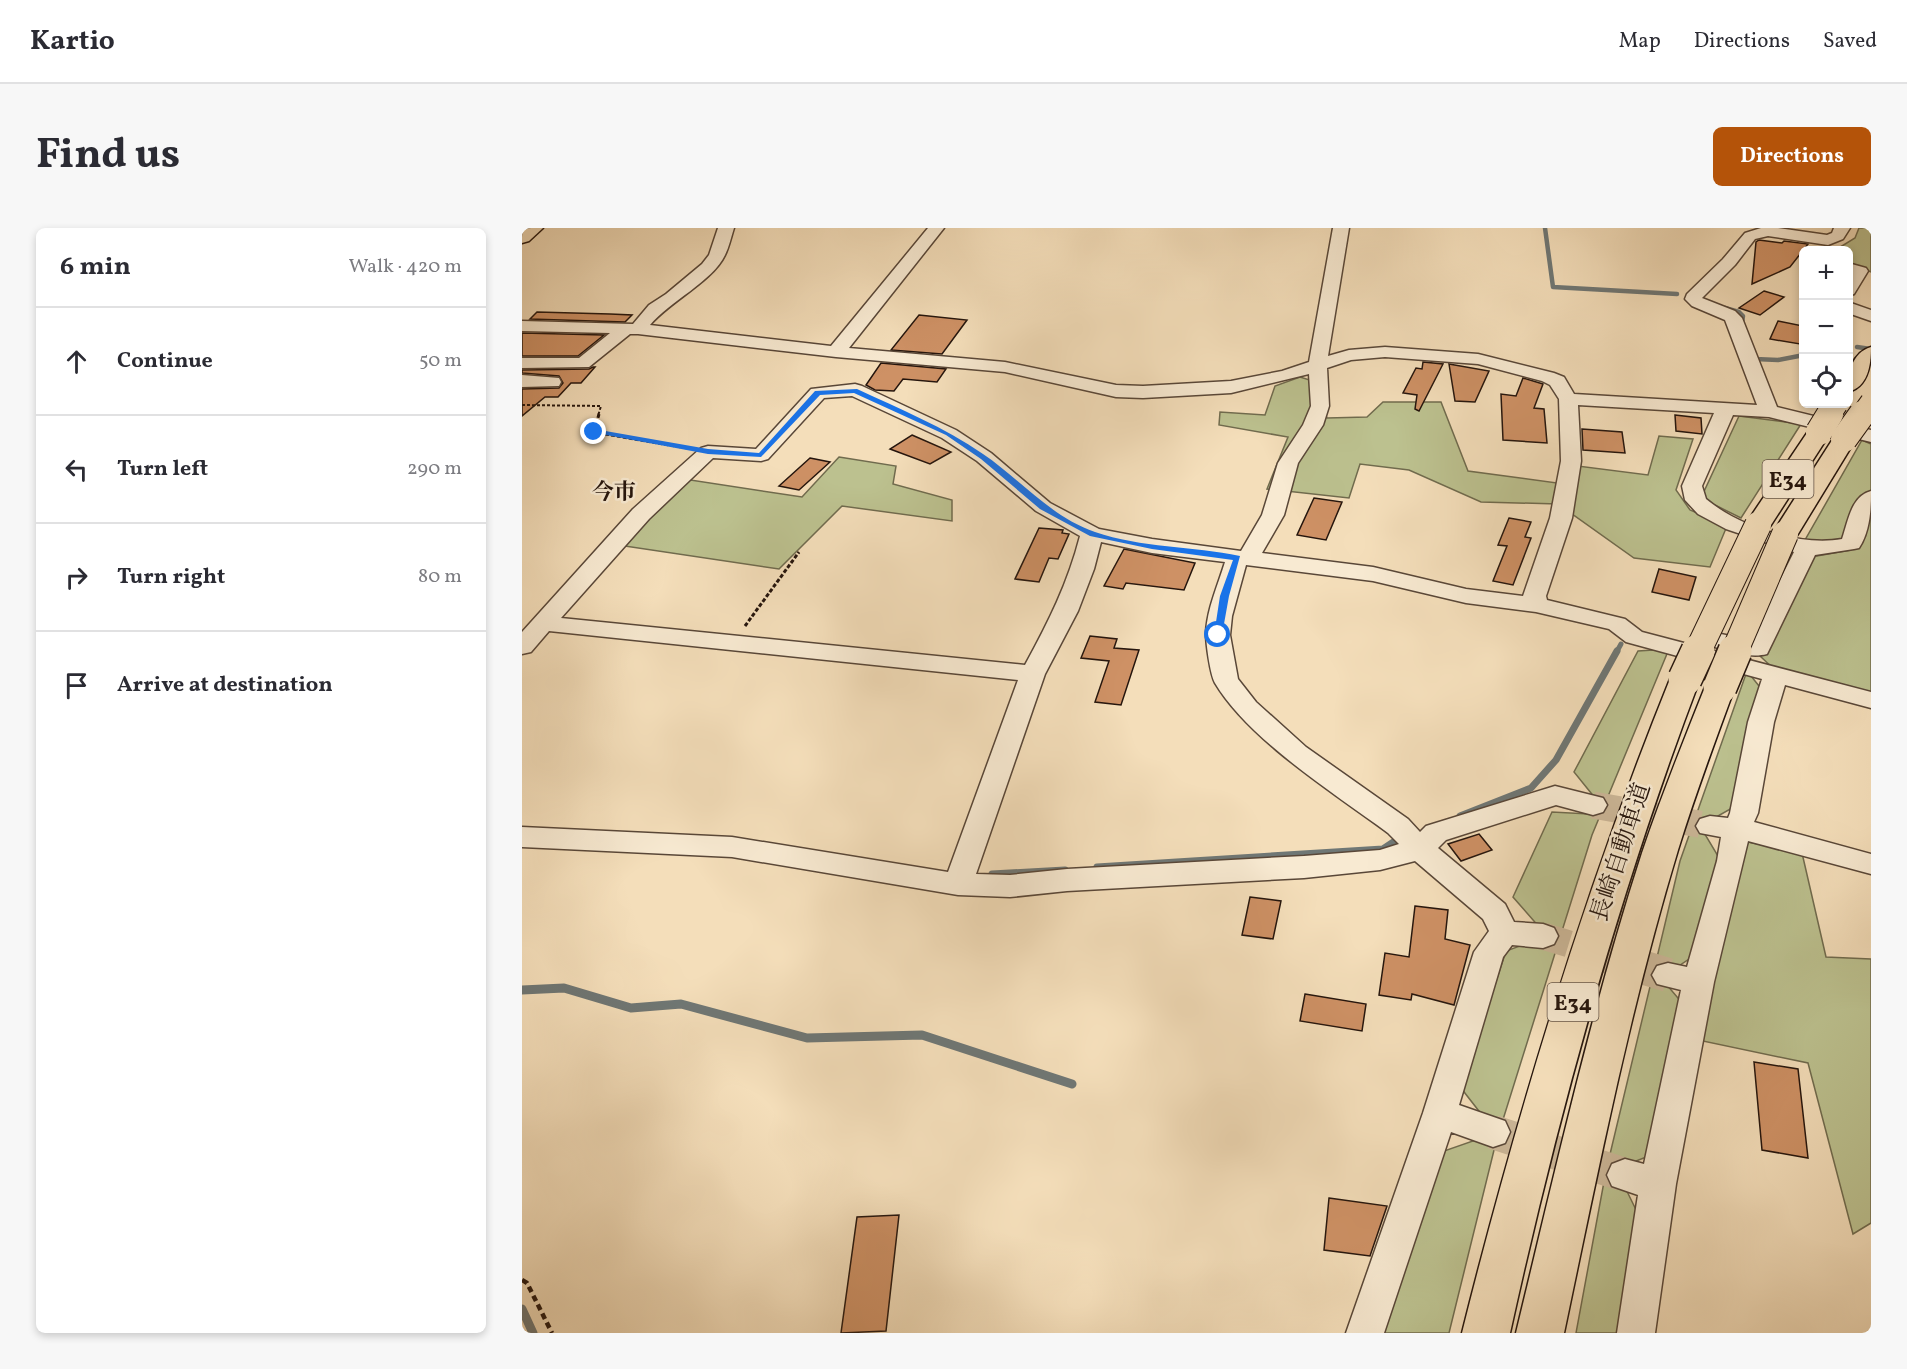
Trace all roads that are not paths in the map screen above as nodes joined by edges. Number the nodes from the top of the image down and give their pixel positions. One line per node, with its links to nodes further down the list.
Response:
1 (534, 228): 6 (main road)
2 (726, 228): 13 (street)
3 (936, 228): 14 (street)
4 (1341, 228): 18 (street)
5 (1842, 228): 7 (street)
6 (522, 237)
7 (1824, 245): 27 (street)
8 (1853, 269): 9 (street)
9 (1853, 283)
10 (1853, 309): 11 (street)
11 (1871, 316)
12 (522, 327): 13 (street)
13 (632, 329): 14 (street); 17 (street)
14 (836, 352): 15 (street)
15 (857, 353): 18 (street); 22 (street)
16 (1871, 354): 19 (main road)
17 (522, 363)
18 (1318, 365): 23 (street); 32 (street)
19 (1853, 378)
20 (522, 381): 21 (street)
21 (552, 382)
22 (855, 390): 30 (street); 34 (street)
23 (1568, 399): 25 (street); 33 (street)
24 (1871, 402): 31 (main road, 長崎自動車道 / E34, bridge)
25 (1726, 408): 27 (street); 31 (street)
26 (1834, 408): 39 (main road, 長崎自動車道 / E34, bridge)
27 (1769, 411): 28 (street)
28 (1871, 436)
29 (1871, 497): 31 (street)
30 (1092, 534): 32 (street); 37 (street)
31 (1796, 541): 35 (street); 39 (main road, 長崎自動車道 / E34, bridge)
32 (1243, 558): 33 (street); 44 (street)
33 (1536, 605): 35 (street)
34 (543, 623): 36 (street); 37 (street)
35 (1617, 624): 38 (street)
36 (522, 647)
37 (1033, 674): 46 (street)
38 (1776, 675): 40 (street); 42 (street)
39 (1702, 683): 54 (main road, 長崎自動車道 / E34); 55 (main road, 長崎自動車道 / E34)
40 (1871, 700)
41 (1593, 805): 44 (street)
42 (1723, 828): 45 (street); 52 (street)
43 (522, 837): 46 (street)
44 (1420, 849): 46 (street); 47 (street)
45 (1871, 864)
46 (958, 884)
47 (1505, 933): 48 (street); 49 (street)
48 (1543, 936)
49 (1440, 1113): 50 (street); 53 (street)
50 (1493, 1132)
51 (1625, 1174): 52 (street)
52 (1658, 1184): 56 (street)
53 (1365, 1333)
54 (1486, 1333)
55 (1540, 1333)
56 (1636, 1333)

